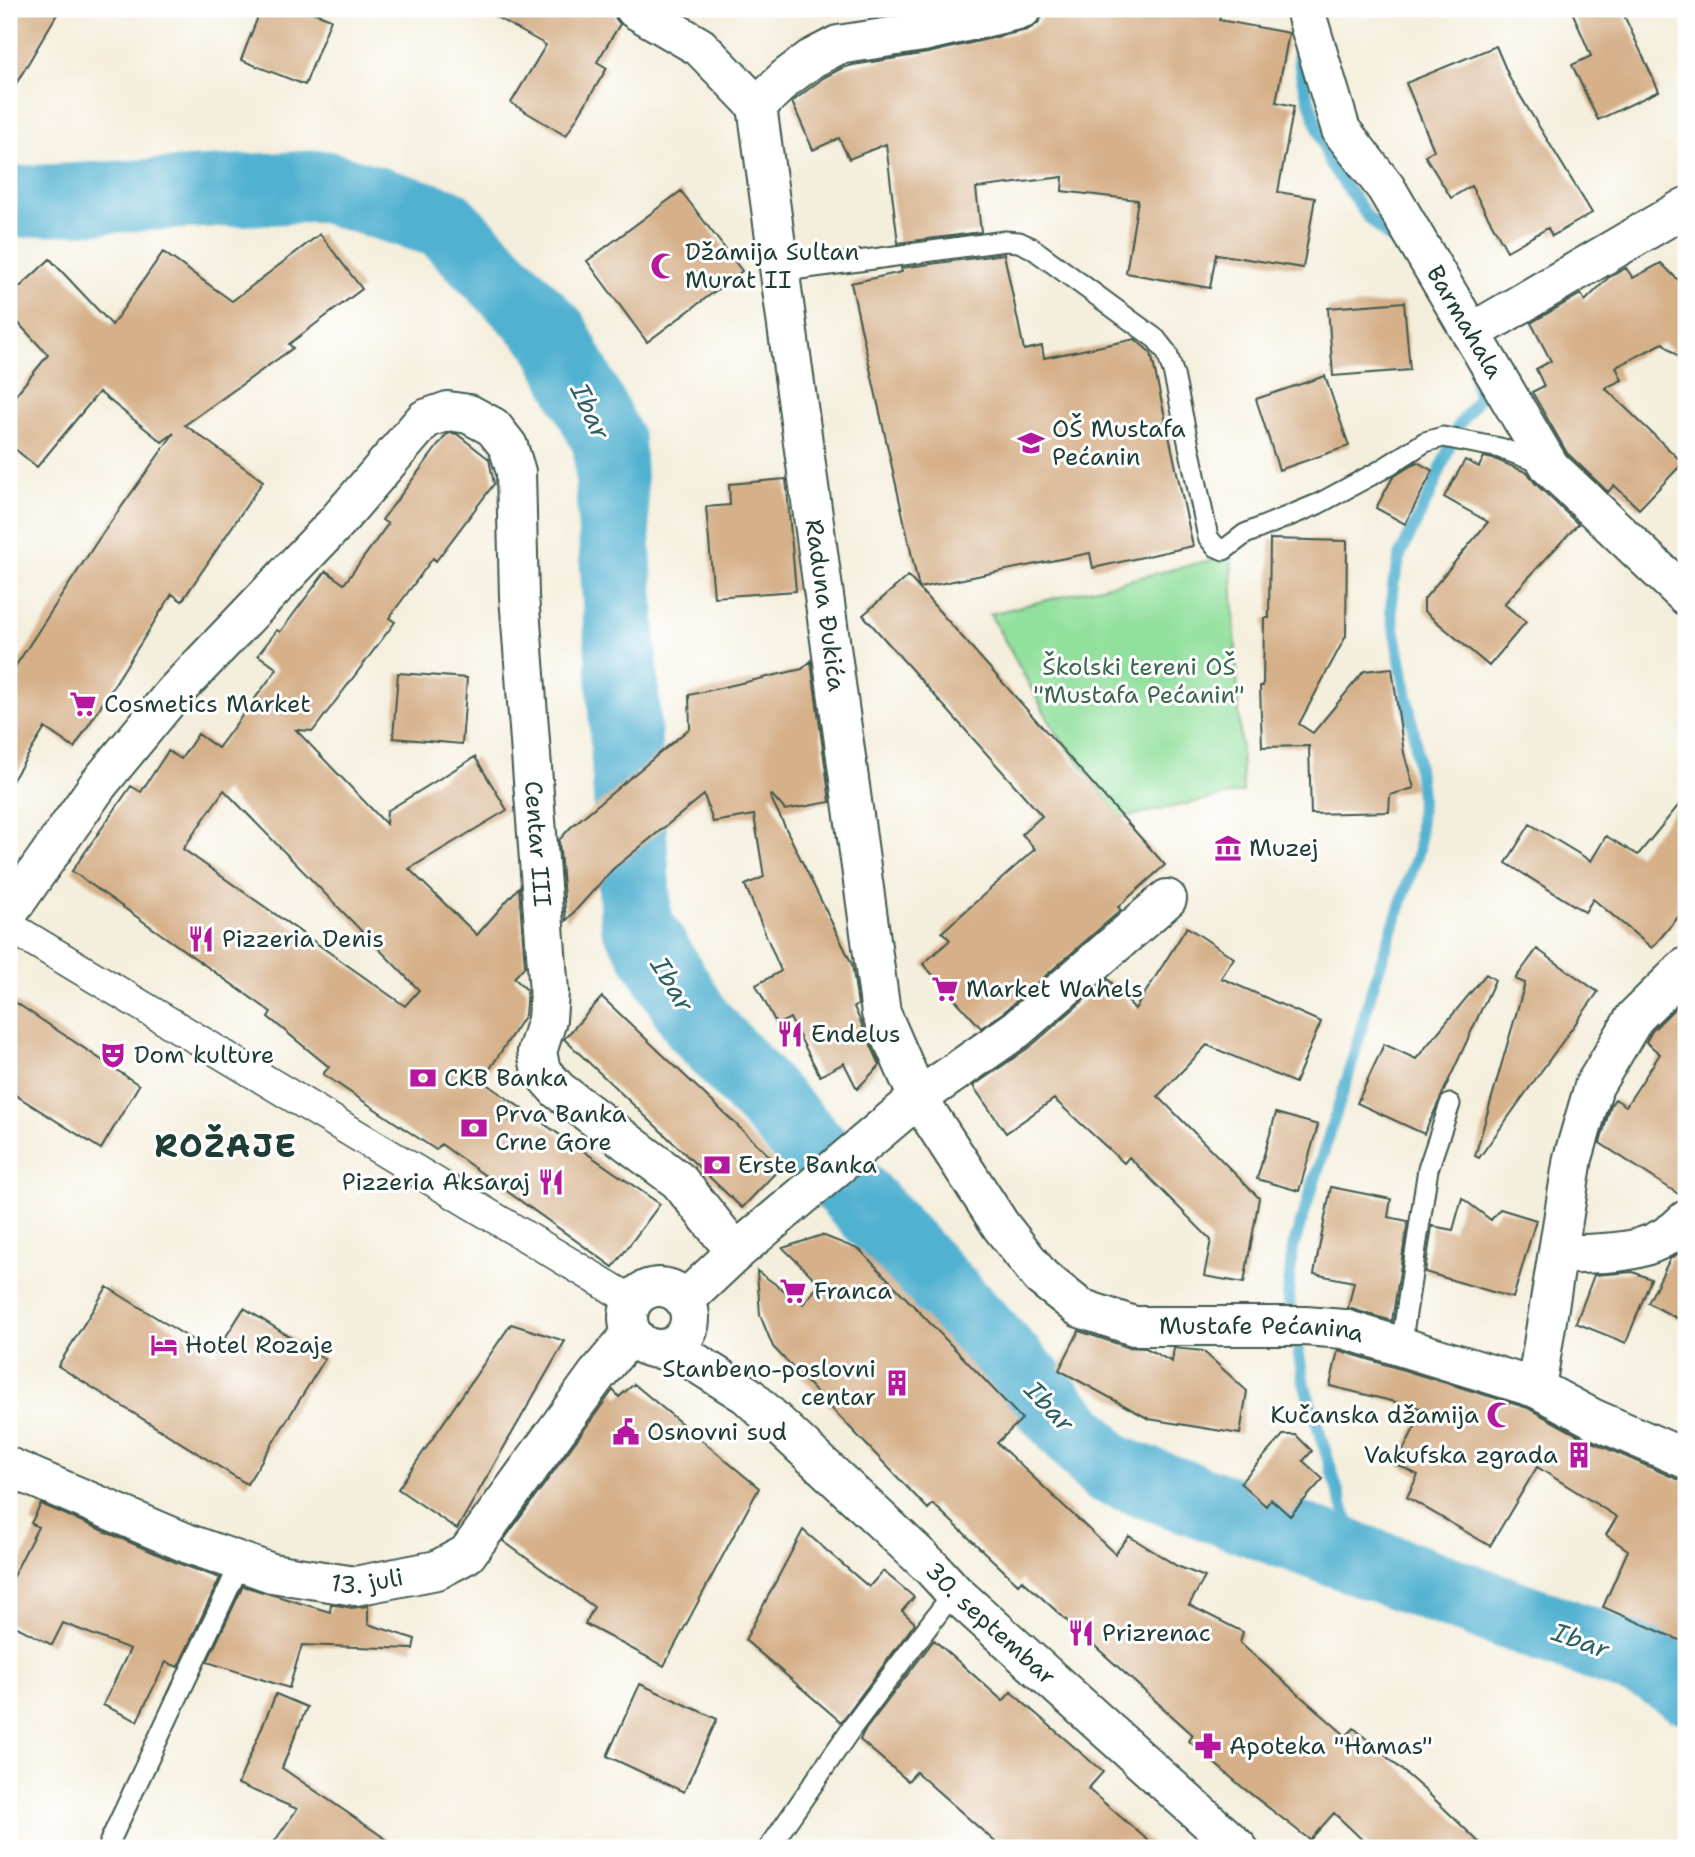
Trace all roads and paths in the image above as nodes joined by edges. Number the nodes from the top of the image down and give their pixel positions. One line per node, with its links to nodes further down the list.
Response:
1 (635, 9): 4 (street)
2 (1022, 9): 4 (street)
3 (1308, 9): 7 (street, Barmahala)
4 (757, 106): 6 (street, Raduna Ðukića)
5 (1686, 208): 7 (street)
6 (778, 272): 8 (lane); 15 (street, Raduna Ðukića)
7 (1471, 333): 8 (street, Barmahala)
8 (1550, 467): 9 (street, Barmahala)
9 (1686, 596)
10 (1167, 899): 15 (street)
11 (9, 912): 17 (street, Centar III)
12 (9, 926): 20 (street)
13 (1686, 967): 18 (street)
14 (1450, 1104): 21 (lane)
15 (906, 1108): 17 (street); 21 (street, Mustafe Pećanina)
16 (1686, 1220): 18 (street)
17 (736, 1252): 19 (street)
18 (1558, 1255): 23 (street)
19 (687, 1306): 20 (street); 22 (street); 24 (street, 30. septembar)
20 (632, 1317): 22 (street); 27 (street, 13. juli)
21 (1401, 1346): 23 (street, Mustafe Pećanina)
22 (671, 1347): 24 (street, 30. septembar)
23 (1536, 1388): 25 (street, Mustafe Pećanina)
24 (747, 1395): 28 (street, 30. septembar)
25 (1686, 1459)
26 (9, 1467): 27 (street, 13. juli)
27 (241, 1562): 29 (lane)
28 (954, 1592): 30 (lane); 31 (street, 30. septembar)
29 (110, 1841)
30 (769, 1848)
31 (1238, 1848)

